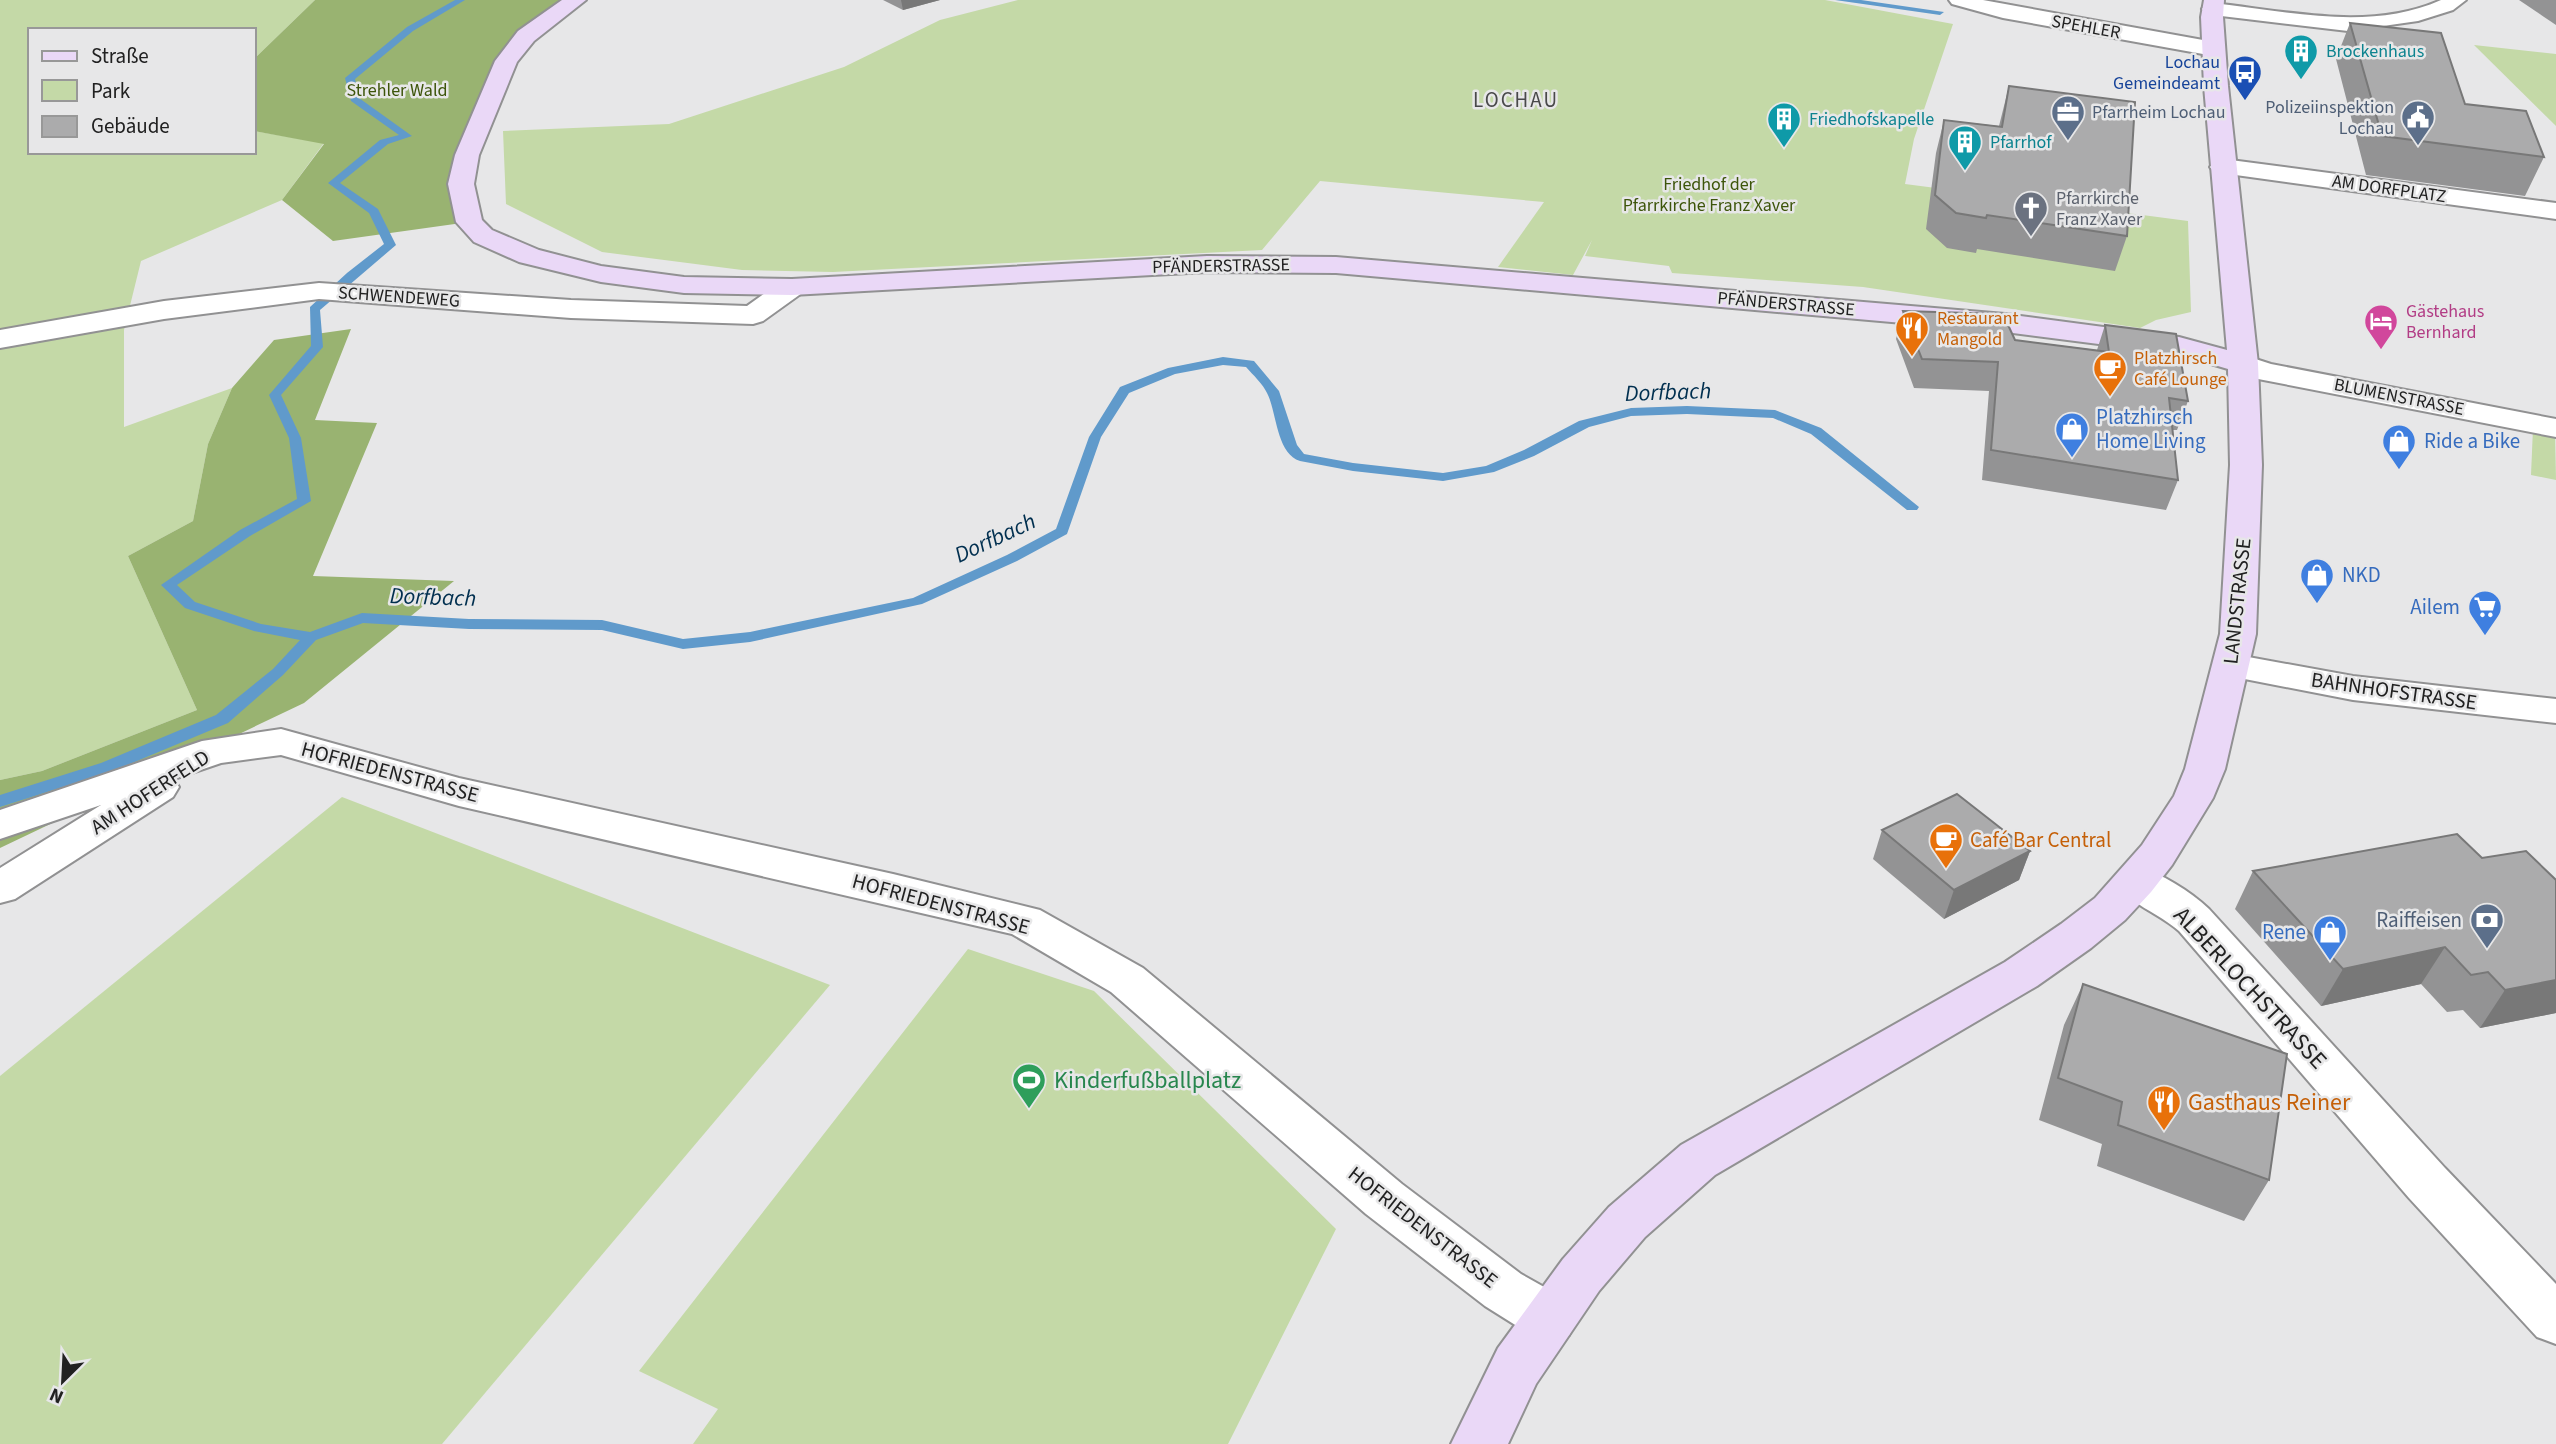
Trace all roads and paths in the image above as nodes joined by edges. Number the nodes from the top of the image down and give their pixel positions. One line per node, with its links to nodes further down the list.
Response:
1 (576, 0): 8 (street, PFÄNDERSTRASSE)
2 (1959, 0): 5 (street, SPEHLER)
3 (2456, 0): 4 (street, LANDSTRASSE)
4 (2214, 5): 5 (street, LANDSTRASSE)
5 (2214, 48): 6 (street, LANDSTRASSE)
6 (2223, 167): 7 (street, AM DORFPLATZ); 10 (street, LANDSTRASSE)
7 (2556, 211)
8 (792, 288): 9 (street, SCHWENDEWEG); 10 (street, PFÄNDERSTRASSE)
9 (0, 340)
10 (2243, 364): 11 (street, BLUMENSTRASSE); 12 (street, LANDSTRASSE)
11 (2556, 428)
12 (2232, 666): 13 (street, BAHNHOFSTRASSE); 16 (street, LANDSTRASSE)
13 (2556, 711)
14 (216, 750): 15 (street, AM HOFERFELD); 17 (street, AM HOFERFELD); 18 (street, HOFRIEDENSTRASSE)
15 (0, 825)
16 (2136, 881): 18 (street, LANDSTRASSE); 19 (street, ALBERLOCHSTRASSE)
17 (0, 888)
18 (1550, 1318): 20 (street)
19 (2556, 1320)
20 (1479, 1444)

